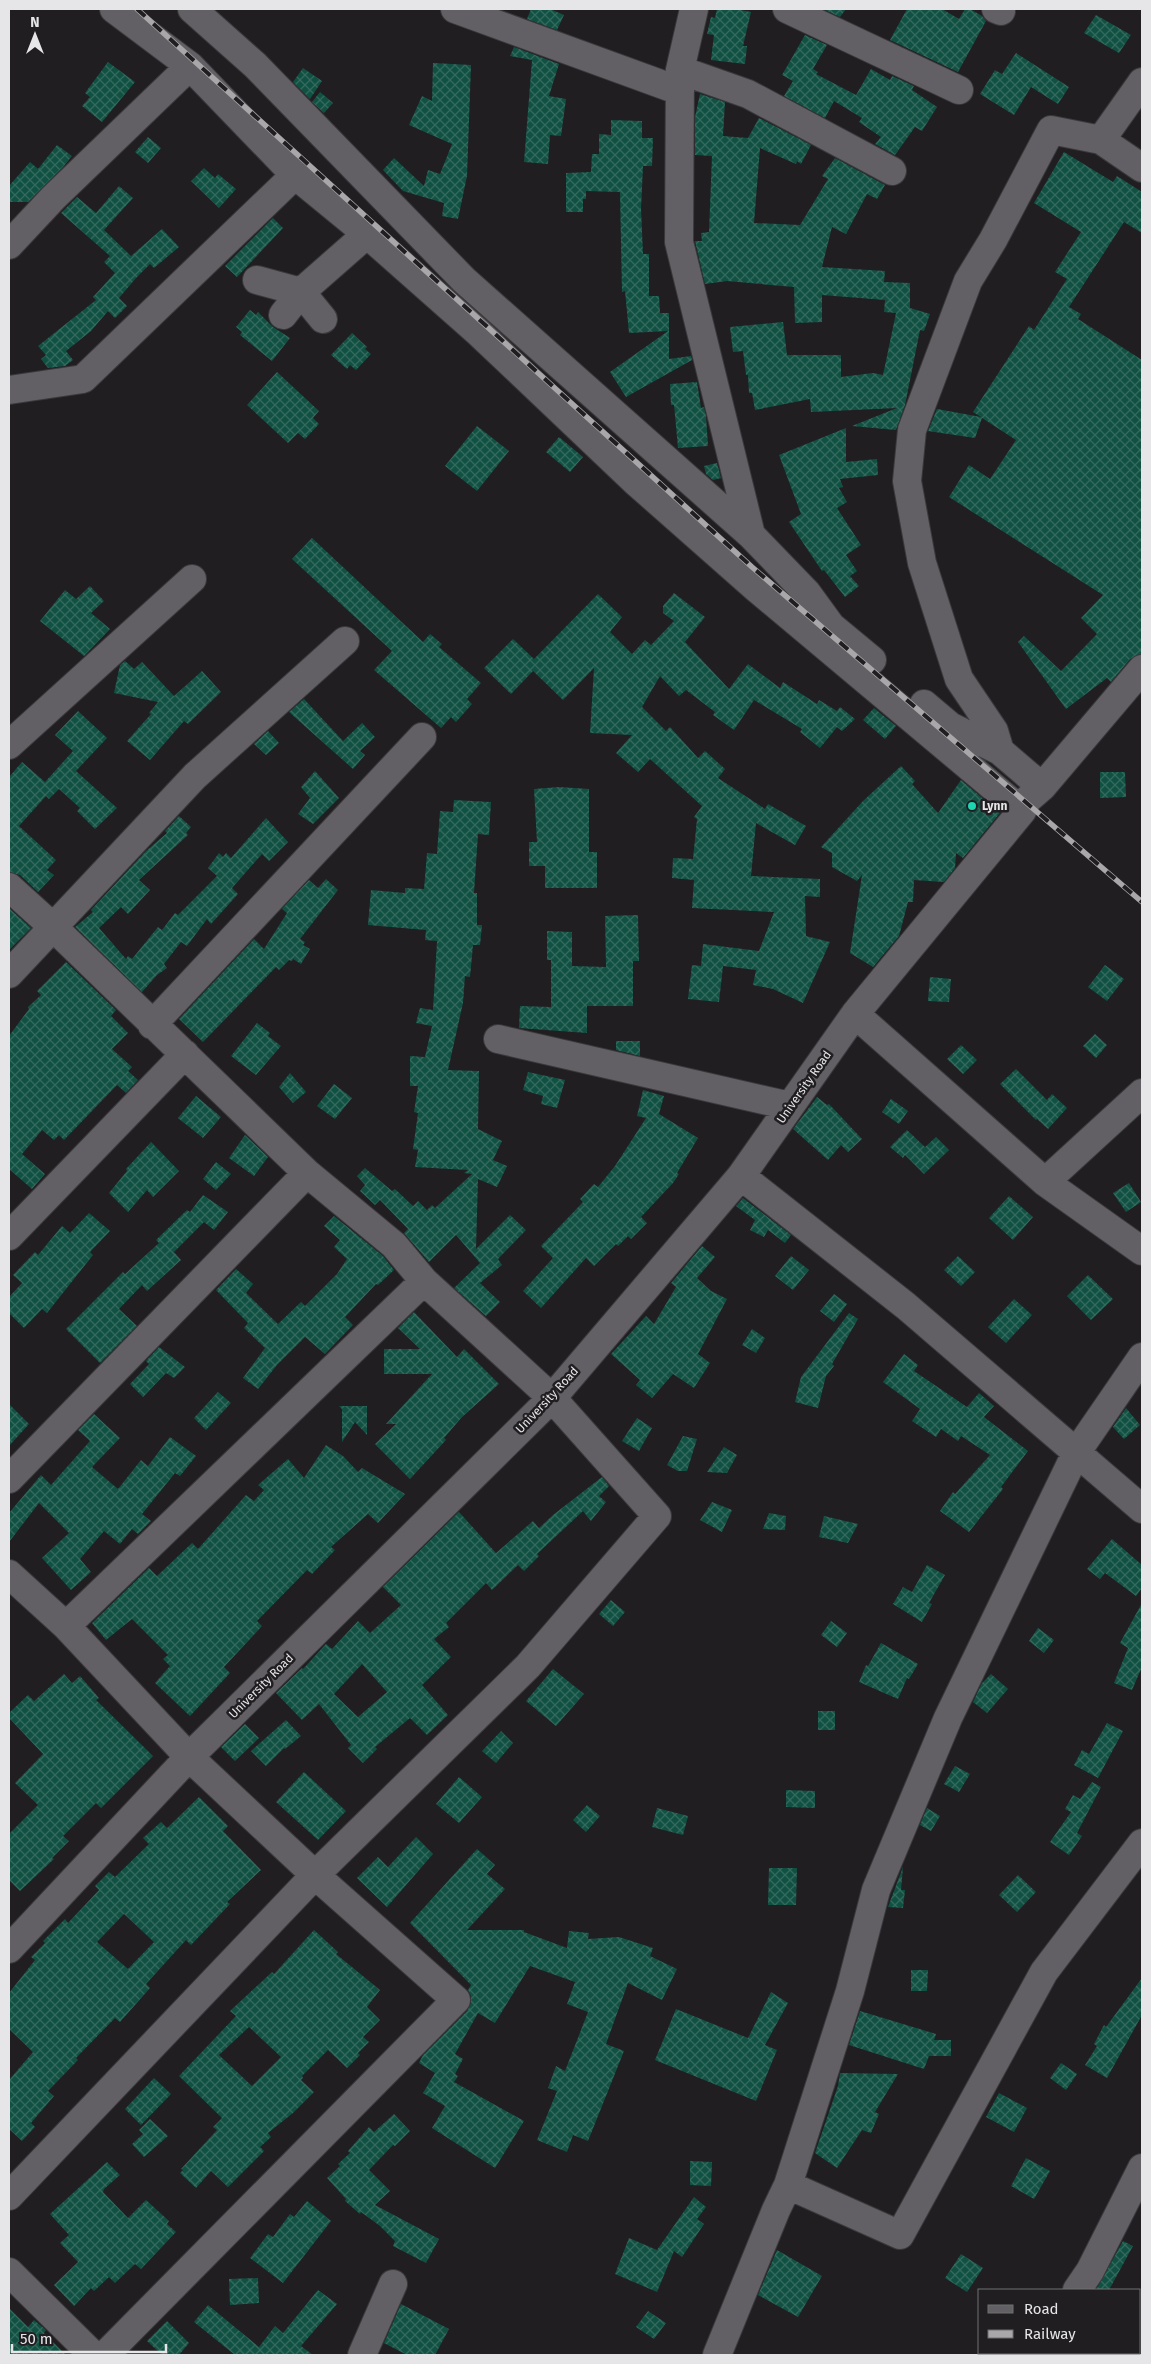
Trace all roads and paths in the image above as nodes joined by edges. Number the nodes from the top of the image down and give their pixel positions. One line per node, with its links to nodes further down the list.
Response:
1 (114, 9): 6 (street)
2 (192, 9): 21 (street)
3 (455, 9): 7 (street)
4 (694, 9): 7 (street)
5 (787, 9): 9 (street)
6 (190, 66): 13 (street); 15 (street)
7 (680, 80): 12 (street); 21 (street)
8 (1142, 82): 10 (street)
9 (959, 90)
10 (1101, 140): 11 (street); 27 (street)
11 (1142, 168)
12 (892, 171)
13 (295, 175): 14 (street); 20 (street)
14 (367, 234): 17 (street); 28 (street)
15 (9, 245)
16 (257, 280): 17 (street)
17 (300, 292): 18 (street); 19 (street)
18 (282, 315)
19 (323, 319)
20 (9, 390)
21 (751, 535): 27 (street)
22 (192, 579): 26 (street)
23 (345, 641): 30 (street)
24 (1142, 669): 28 (street, University Road)
25 (422, 737): 33 (street)
26 (9, 744)
27 (1000, 751): 28 (street)
28 (1030, 800): 32 (street, University Road)
29 (9, 888): 30 (street)
30 (53, 927): 31 (street); 33 (street)
31 (9, 974)
32 (855, 1014): 37 (street, University Road); 40 (street)
33 (152, 1025): 35 (street)
34 (498, 1039): 37 (street)
35 (185, 1054): 38 (street); 41 (street)
36 (1142, 1093): 40 (street)
37 (790, 1106): 39 (street, University Road)
38 (307, 1173): 43 (street); 47 (street)
39 (741, 1176): 45 (street, University Road); 46 (street)
40 (1044, 1182): 42 (street)
41 (9, 1236)
42 (1142, 1251)
43 (424, 1281): 45 (street); 50 (street)
44 (1142, 1358): 46 (street)
45 (552, 1398): 51 (street, University Road); 53 (street)
46 (1076, 1452): 48 (street); 56 (street)
47 (9, 1479)
48 (1142, 1509)
49 (9, 1574): 50 (street)
50 (66, 1626): 51 (street)
51 (189, 1757): 53 (street); 54 (street, University Road)
52 (1142, 1843): 56 (street)
53 (315, 1875): 57 (street); 62 (street)
54 (9, 1949)
55 (1142, 2168): 60 (street)
56 (788, 2185): 64 (street)
57 (9, 2196)
58 (9, 2272): 61 (street)
59 (394, 2284): 63 (street)
60 (1078, 2289)
61 (93, 2355)
62 (105, 2355)
63 (362, 2355)
64 (717, 2355)

